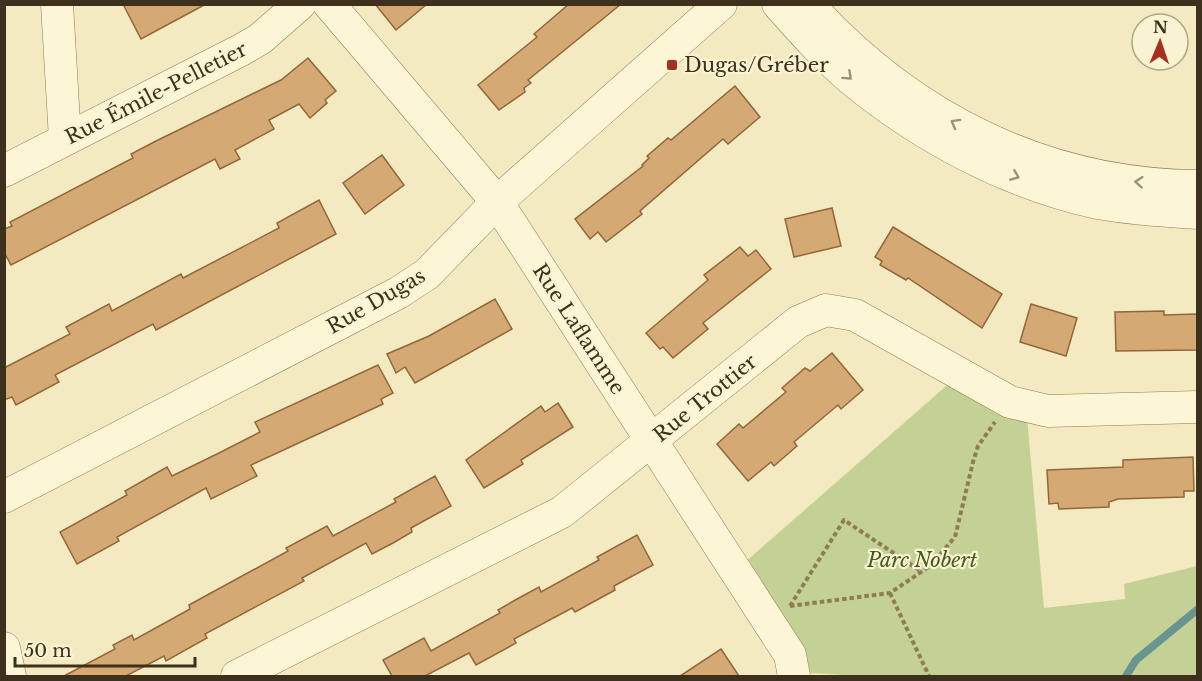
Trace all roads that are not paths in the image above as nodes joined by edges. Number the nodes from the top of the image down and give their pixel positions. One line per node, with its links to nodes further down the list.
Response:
1 (57, 4): 7 (street)
2 (300, 4): 7 (street, Rue Émile-Pelletier)
3 (329, 4): 10 (street, Rue Laflamme)
4 (721, 4): 10 (street, Rue Dugas)
5 (778, 4): 11 (street, one-way to 11)
6 (808, 4): 9 (street, one-way to 6)
7 (64, 139): 8 (street, Rue Émile-Pelletier)
8 (4, 171)
9 (1197, 186)
10 (497, 202): 13 (street, Rue Laflamme); 14 (street, Rue Dugas)
11 (1197, 213)
12 (1197, 407): 13 (street, Rue Trottier)
13 (652, 441): 17 (street, Rue Trottier); 18 (street, Rue Laflamme)
14 (4, 497)
15 (4, 648): 16 (street)
16 (10, 676)
17 (237, 676)
18 (794, 676)

